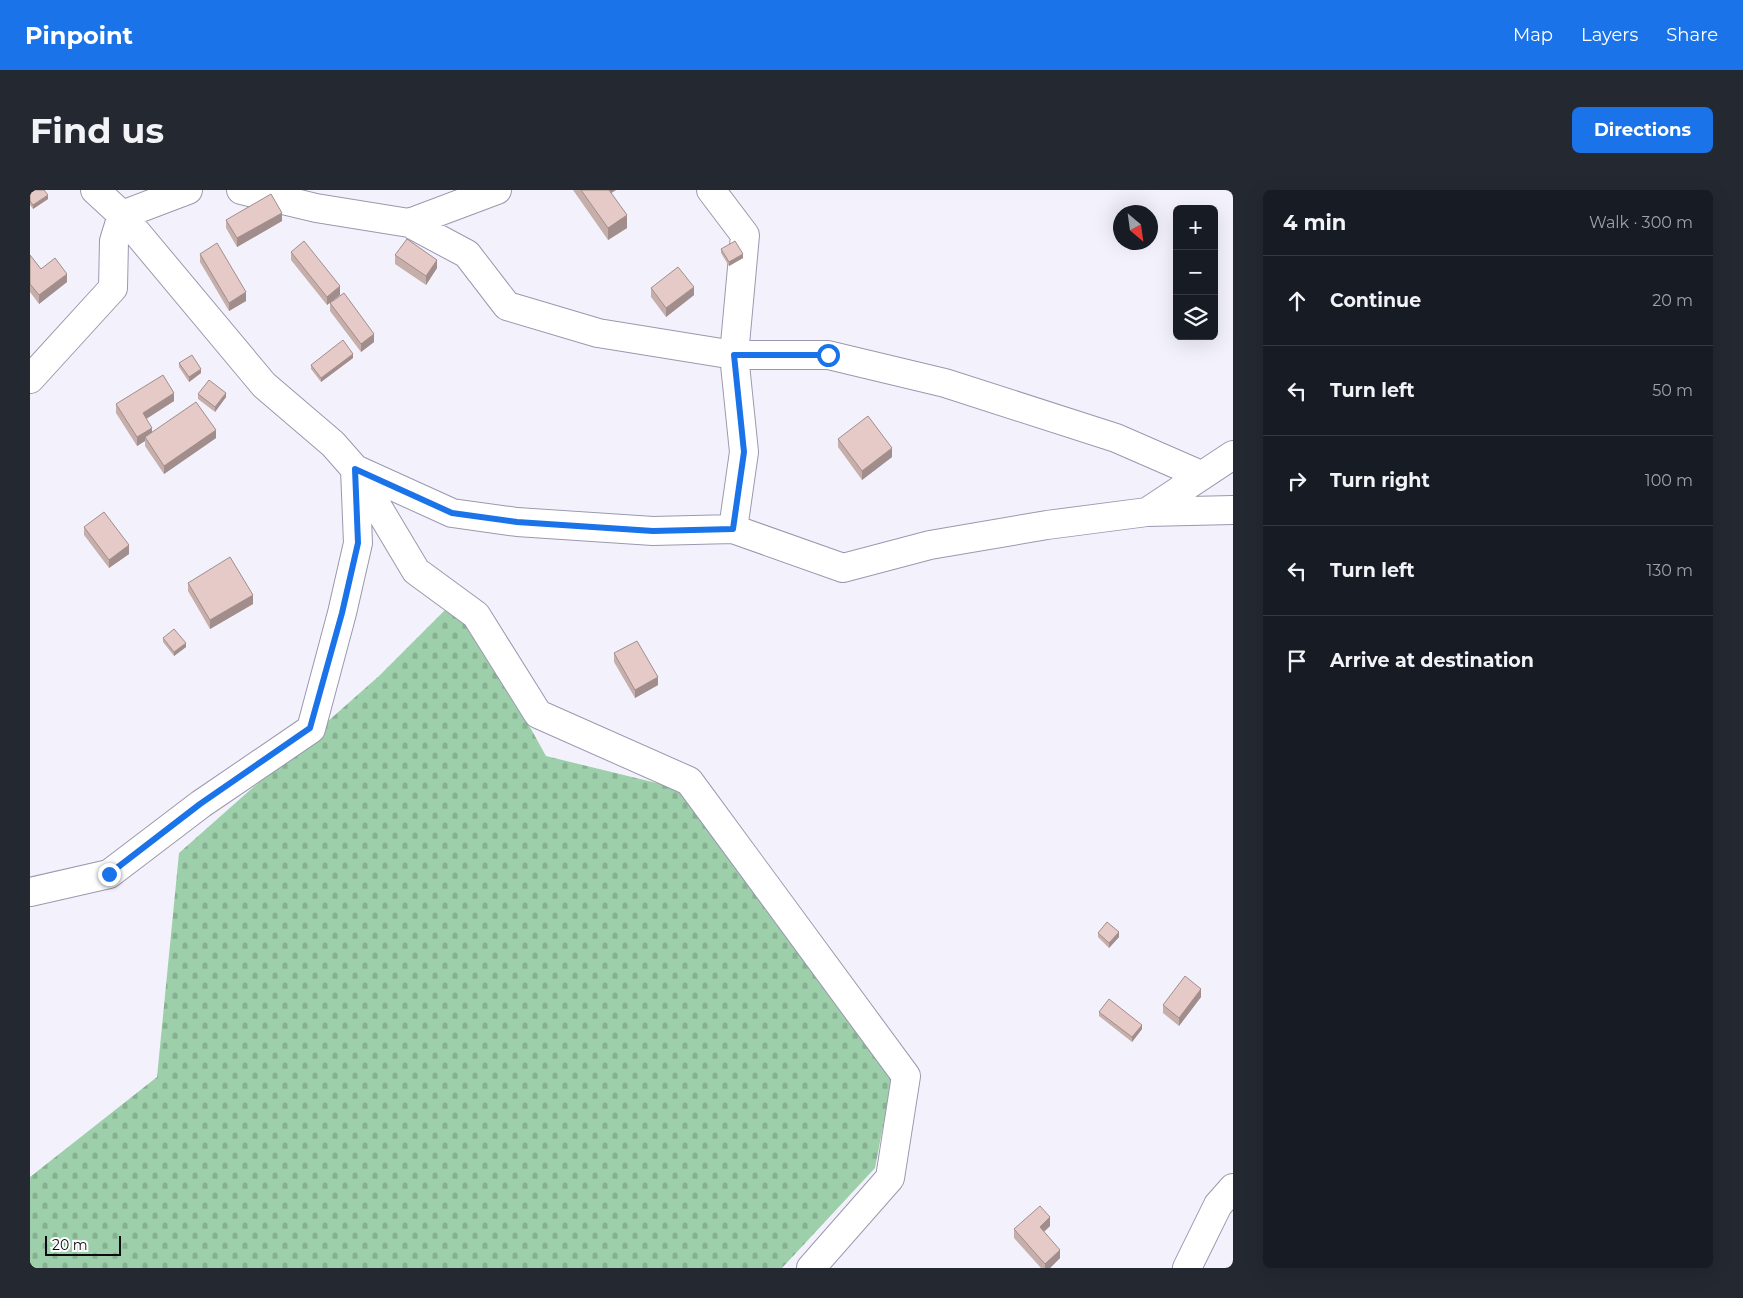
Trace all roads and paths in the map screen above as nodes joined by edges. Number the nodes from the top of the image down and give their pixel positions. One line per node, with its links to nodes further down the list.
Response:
1 (95, 190): 6 (street)
2 (188, 190): 6 (street)
3 (241, 190): 7 (street)
4 (497, 190): 7 (street)
5 (711, 190): 8 (street)
6 (122, 215): 9 (street); 11 (street)
7 (408, 223): 8 (street)
8 (734, 355): 12 (street); 15 (street)
9 (30, 379)
10 (1233, 455): 12 (street)
11 (355, 469): 15 (street); 16 (street); 18 (street)
12 (1201, 475): 14 (street)
13 (1233, 510): 14 (street)
14 (1147, 512): 15 (street)
15 (733, 529)
16 (30, 892)
17 (1233, 1188): 19 (street)
18 (811, 1268)
19 (1187, 1268)

